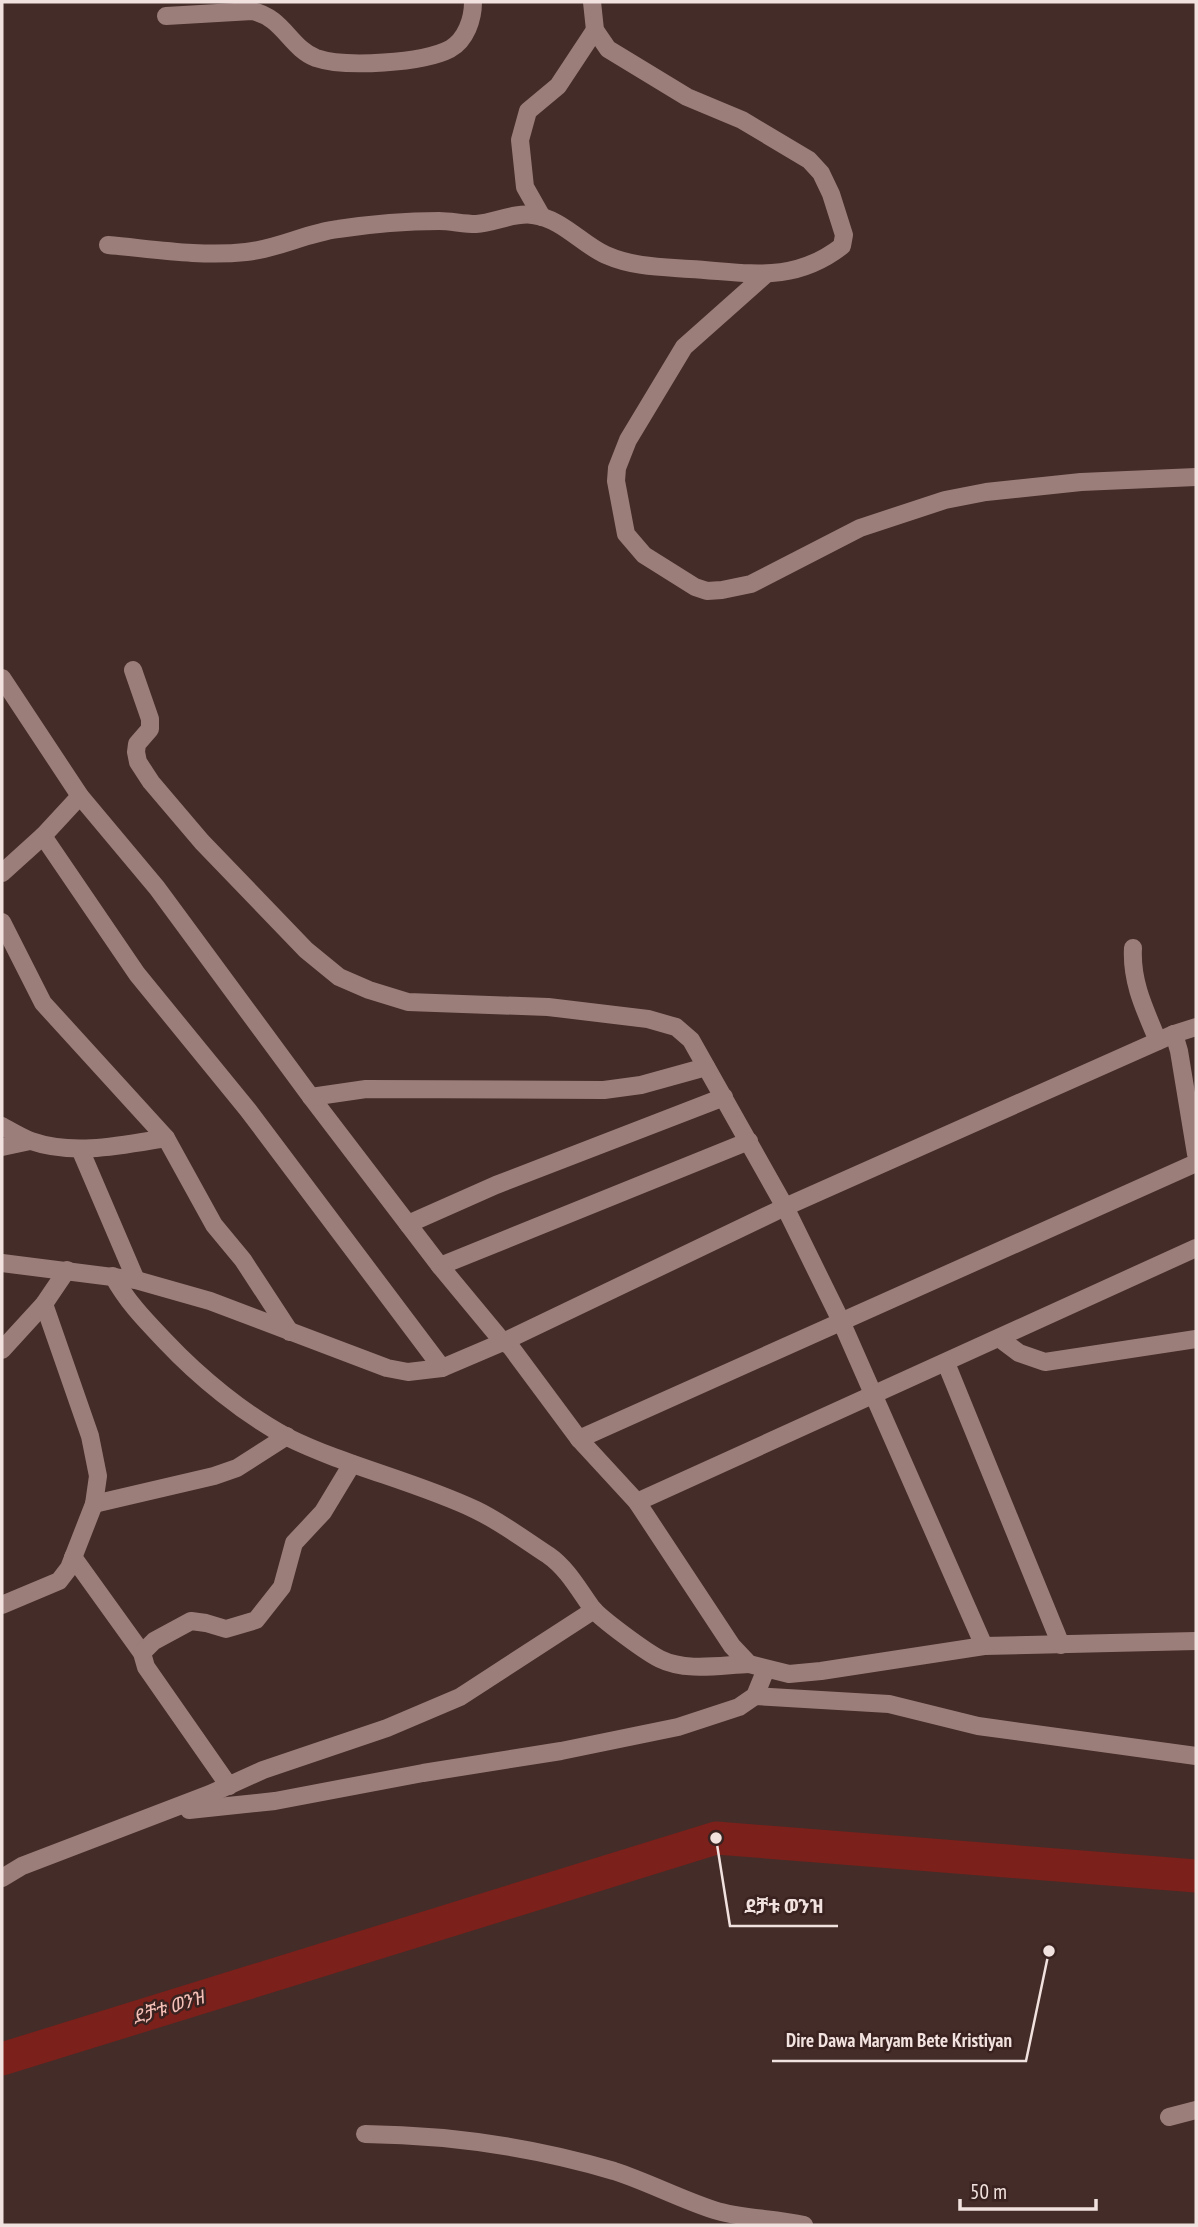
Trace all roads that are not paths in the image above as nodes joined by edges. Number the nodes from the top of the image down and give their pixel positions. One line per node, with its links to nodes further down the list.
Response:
1 (473, 2): 3 (street)
2 (592, 2): 4 (street)
3 (166, 16)
4 (595, 30): 5 (street); 9 (street)
5 (530, 198): 6 (street); 7 (street)
6 (518, 215): 7 (street); 8 (street)
7 (542, 217): 9 (street)
8 (108, 245)
9 (765, 275): 10 (street)
10 (1196, 477)
11 (133, 670): 20 (street)
12 (2, 678): 13 (street)
13 (80, 796): 14 (street); 21 (street)
14 (43, 836): 15 (street); 47 (street)
15 (2, 873)
16 (2, 922): 24 (street)
17 (1133, 948): 19 (street)
18 (1196, 1027): 19 (street)
19 (1166, 1038): 29 (street); 31 (street)
20 (706, 1067): 21 (street); 22 (street)
21 (311, 1097): 32 (street)
22 (724, 1097): 26 (street); 32 (street)
23 (2, 1126): 25 (street)
24 (166, 1138): 28 (street); 41 (street)
25 (30, 1141): 27 (street); 28 (street)
26 (749, 1142): 31 (street); 35 (street)
27 (2, 1147)
28 (80, 1149): 38 (street)
29 (1196, 1154)
30 (1196, 1163): 40 (street)
31 (785, 1207): 40 (street); 44 (street)
32 (408, 1224): 35 (street)
33 (1196, 1248): 42 (street)
34 (2, 1263): 36 (street)
35 (440, 1266): 44 (street)
36 (67, 1270): 37 (street); 39 (street)
37 (113, 1276): 38 (street); 49 (street)
38 (136, 1280): 41 (street)
39 (44, 1304): 45 (street); 53 (street)
40 (841, 1321): 48 (street); 50 (street)
41 (290, 1332): 47 (street)
42 (999, 1339): 43 (street); 46 (street)
43 (1196, 1339)
44 (503, 1342): 47 (street); 50 (street)
45 (2, 1350)
46 (946, 1363): 48 (street); 58 (street)
47 (442, 1368)
48 (873, 1394): 52 (street); 59 (street)
49 (287, 1436): 51 (street); 53 (street)
50 (579, 1439): 52 (street)
51 (352, 1464): 56 (street); 60 (street)
52 (637, 1502): 61 (street)
53 (94, 1504): 54 (street)
54 (73, 1557): 55 (street); 60 (street)
55 (2, 1605)
56 (594, 1610): 61 (street); 64 (street)
57 (1196, 1641): 58 (street)
58 (1061, 1644): 59 (street)
59 (984, 1646): 61 (street)
60 (142, 1653): 64 (street)
61 (758, 1666): 62 (street)
62 (755, 1696): 63 (street); 65 (street)
63 (1196, 1756)
64 (229, 1786): 65 (street)
65 (164, 1812): 66 (street)
66 (2, 1878)
67 (1196, 2110): 68 (street)
68 (1169, 2117)
69 (365, 2134): 70 (street)
70 (804, 2225)

